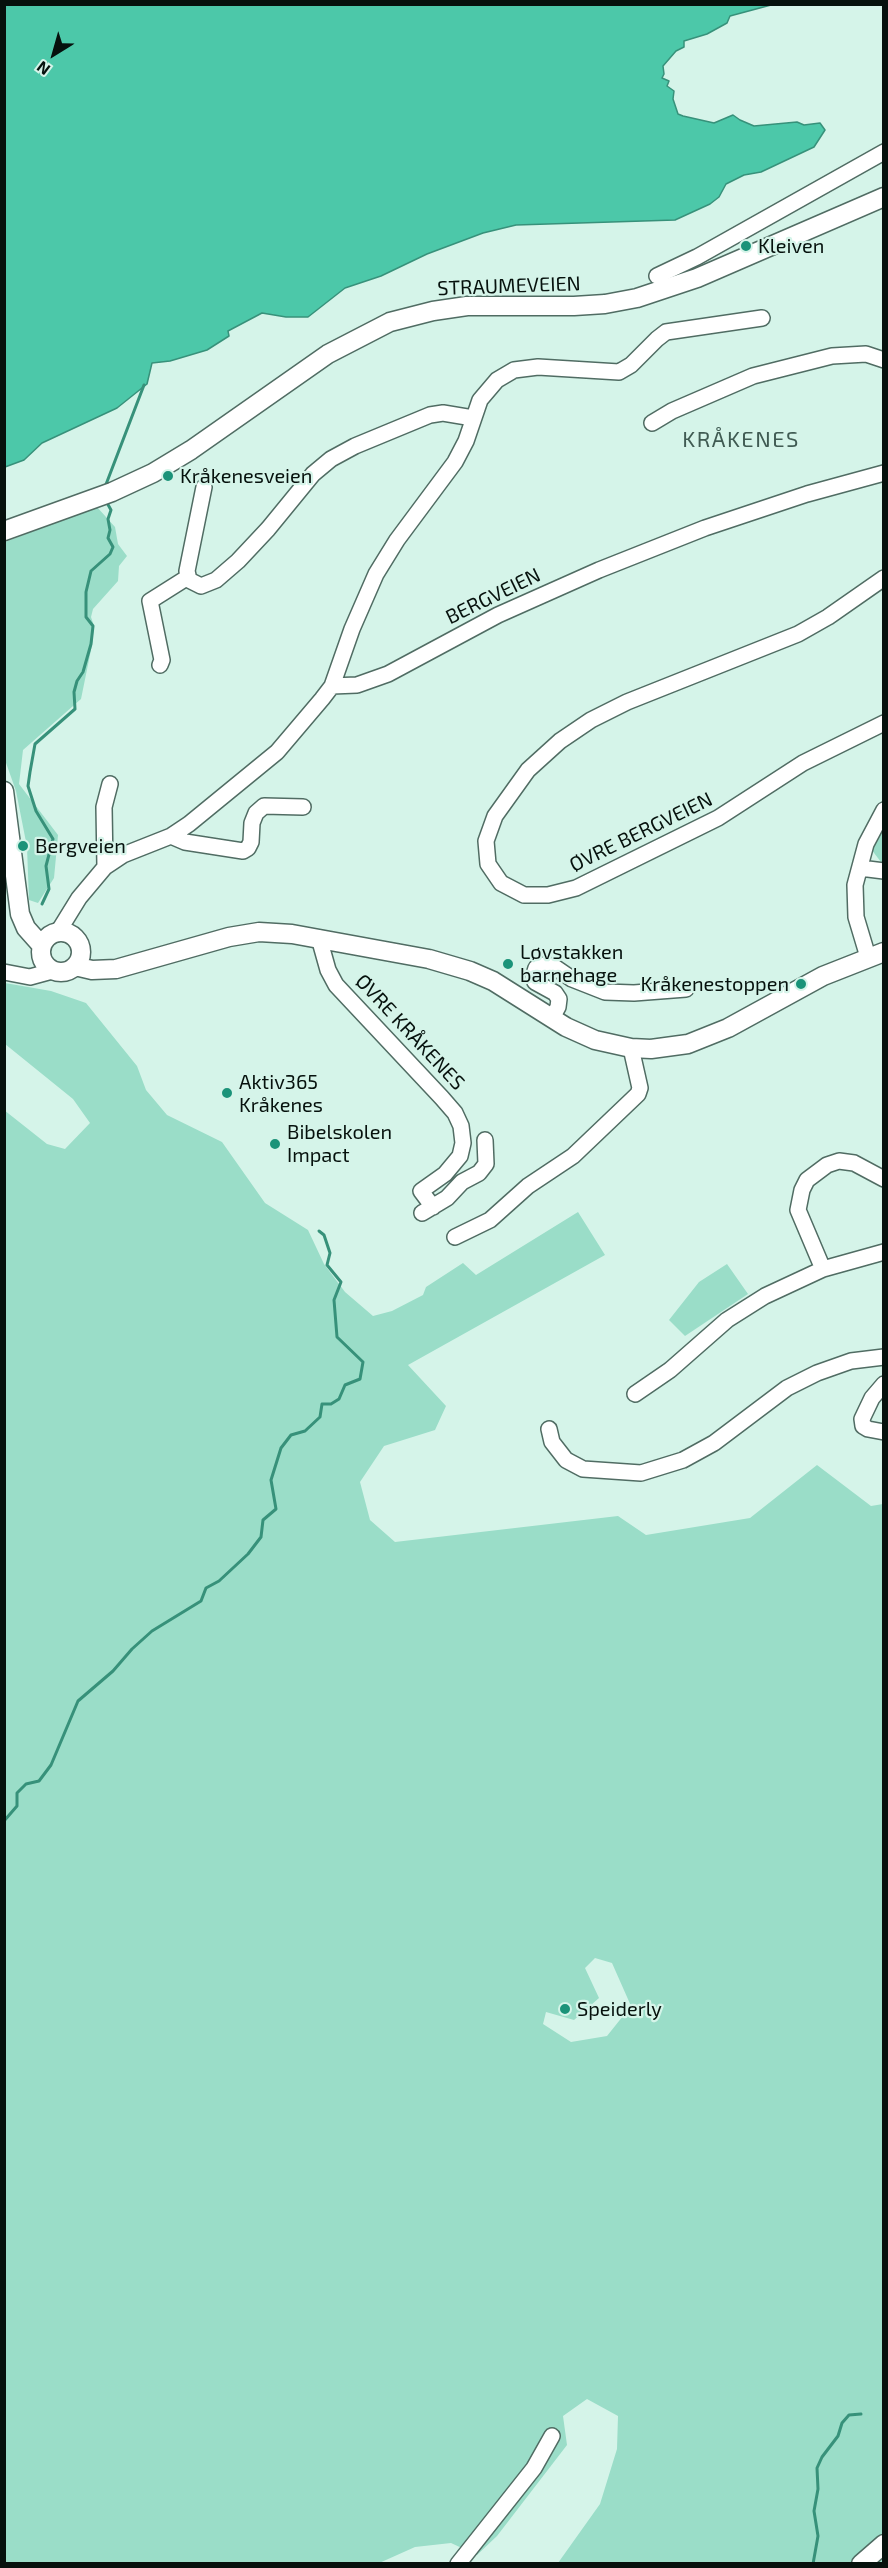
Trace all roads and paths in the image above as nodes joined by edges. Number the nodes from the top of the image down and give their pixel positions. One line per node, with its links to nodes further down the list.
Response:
1 (884, 152): 3 (street)
2 (880, 200): 10 (main road, STRAUMEVEIEN)
3 (657, 276)
4 (762, 318): 6 (street)
5 (884, 360): 7 (street)
6 (473, 418): 11 (street); 14 (street)
7 (652, 423)
8 (884, 473): 14 (street, BERGVEIEN)
9 (204, 487): 11 (street)
10 (4, 531)
11 (188, 577): 13 (street)
12 (884, 578): 15 (street, ØVRE BERGVEIEN)
13 (160, 665)
14 (332, 686): 20 (street)
15 (884, 723)
16 (110, 784): 21 (street)
17 (4, 791): 25 (main road)
18 (303, 807): 20 (street)
19 (884, 810): 22 (street)
20 (171, 836): 21 (street)
21 (105, 867): 25 (street)
22 (860, 868): 23 (street); 26 (street)
23 (884, 871)
24 (319, 938): 27 (main road, ØVRE KRÅKENES); 30 (main road, ØVRE KRÅKENES); 32 (street, ØVRE KRÅKENES)
25 (55, 943): 27 (main road); 27 (main road); 28 (street)
26 (876, 954): 31 (main road, ØVRE KRÅKENES)
27 (78, 960)
28 (4, 972)
29 (686, 989): 30 (street)
30 (552, 1018): 31 (main road, ØVRE KRÅKENES)
31 (630, 1048): 34 (street)
32 (485, 1140)
33 (884, 1179): 36 (street)
34 (455, 1237)
35 (884, 1252): 36 (street)
36 (823, 1269): 39 (street)
37 (884, 1357): 40 (street)
38 (884, 1384): 41 (street)
39 (635, 1394)
40 (549, 1429)
41 (884, 1432)
42 (552, 2436): 44 (street)
43 (884, 2544): 45 (main road)
44 (458, 2564)
45 (861, 2564)

